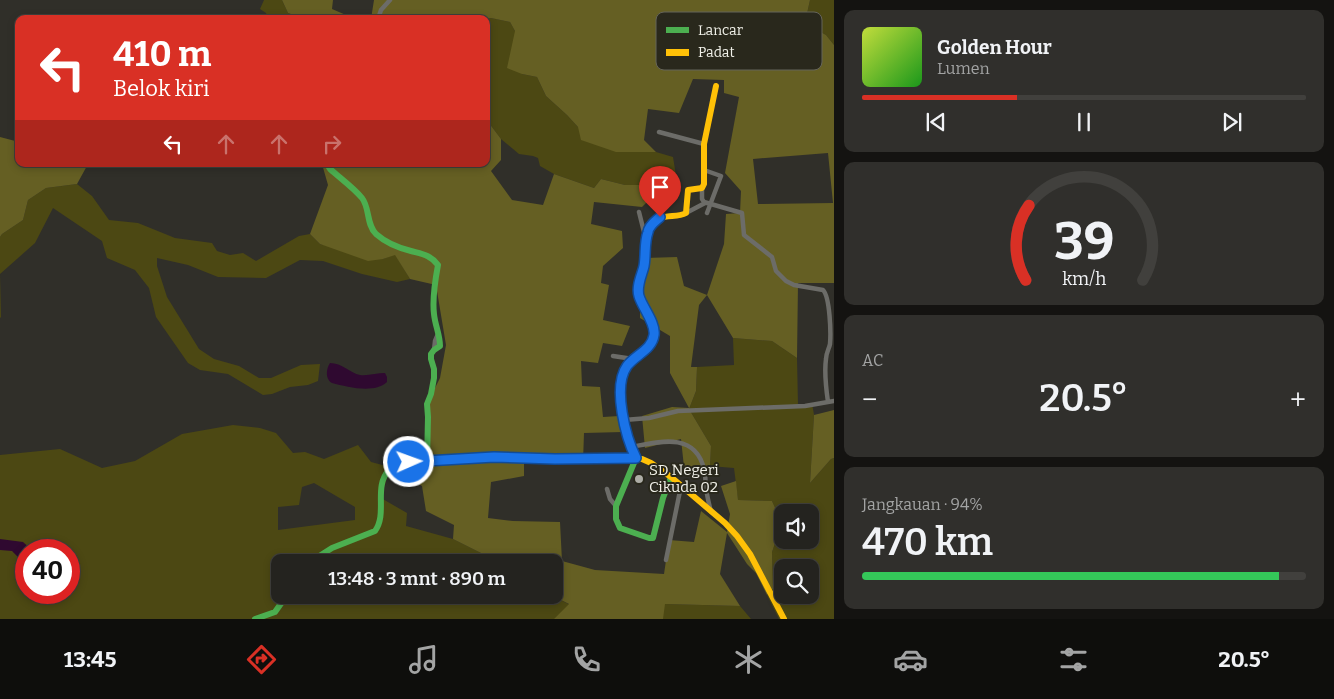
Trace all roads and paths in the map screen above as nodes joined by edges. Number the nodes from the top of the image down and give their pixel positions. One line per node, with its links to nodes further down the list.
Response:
1 (390, 0): 2 (street)
2 (379, 15)
3 (716, 86): 5 (street)
4 (659, 132): 5 (street)
5 (704, 144): 7 (street)
6 (328, 167): 22 (street)
7 (704, 170): 8 (street); 9 (street)
8 (702, 188): 9 (street); 11 (street)
9 (708, 204): 11 (street); 12 (street); 14 (street)
10 (638, 212): 13 (street)
11 (686, 213): 13 (street)
12 (707, 213)
13 (647, 236): 16 (street)
14 (832, 321): 18 (street)
15 (612, 356): 16 (street)
16 (634, 360): 19 (street)
17 (834, 401): 18 (street)
18 (828, 402): 19 (street)
19 (624, 420): 20 (street)
20 (631, 447): 21 (street); 27 (street)
21 (636, 458): 22 (street); 23 (street); 26 (street)
22 (426, 462): 28 (street)
23 (671, 477): 24 (street); 26 (street)
24 (681, 486): 27 (street); 29 (street)
25 (607, 490): 26 (street)
26 (616, 506)
27 (711, 512): 32 (street)
28 (321, 554)
29 (666, 560)
30 (281, 604): 31 (street)
31 (255, 619)
32 (784, 619)

